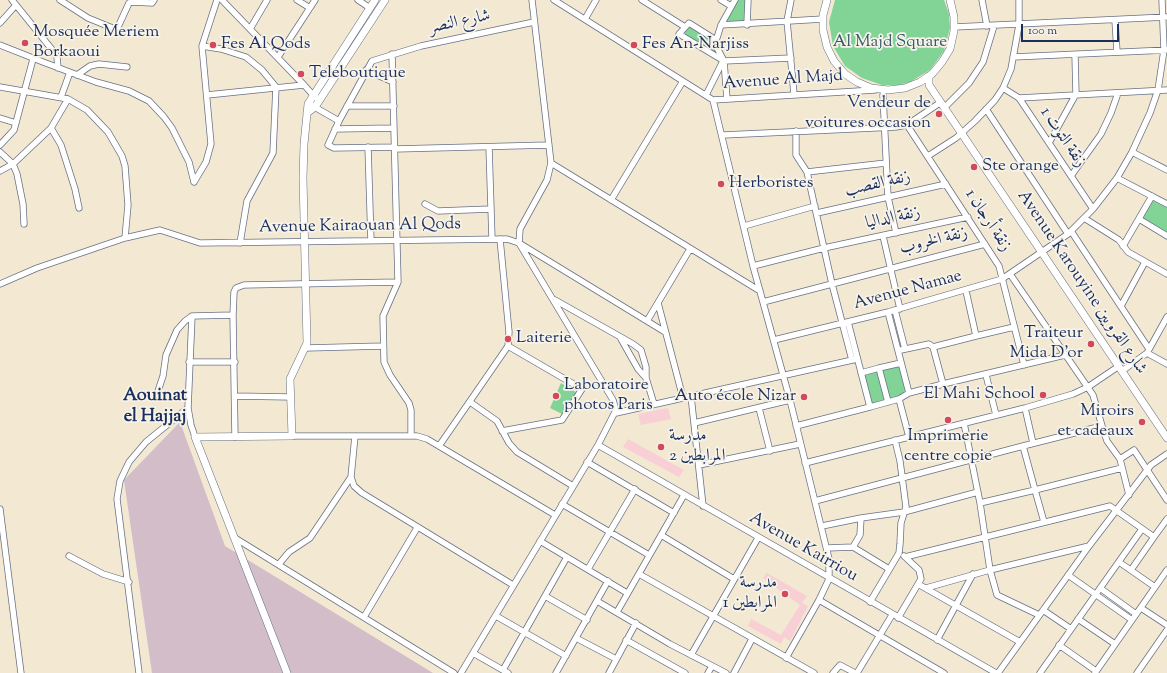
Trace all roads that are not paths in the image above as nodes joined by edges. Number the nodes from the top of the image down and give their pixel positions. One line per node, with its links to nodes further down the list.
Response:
1 (60, 0): 2 (street)
2 (154, 0)
3 (217, 0): 45 (street)
4 (222, 0): 42 (street)
5 (267, 0): 42 (street)
6 (297, 0): 26 (street)
7 (315, 0): 26 (street)
8 (358, 0): 27 (street)
9 (375, 0): 27 (street)
10 (385, 0): 79 (street)
11 (532, 0): 33 (street)
12 (555, 0): 29 (street)
13 (596, 0): 29 (street)
14 (642, 0): 40 (street)
15 (721, 0): 25 (street)
16 (735, 0): 25 (street)
17 (748, 0): 36 (street)
18 (791, 0): 32 (street)
19 (827, 0): 30 (street)
20 (950, 0): 41 (street)
21 (982, 0): 38 (street)
22 (1019, 0): 37 (street)
23 (1162, 0): 28 (street, Avenue Namae)
24 (14, 2): 34 (street); 56 (street)
25 (731, 6): 35 (street)
26 (310, 8): 50 (street)
27 (370, 8): 79 (street)
28 (1165, 17): 31 (street); 46 (street, Avenue Namae)
29 (585, 19): 61 (street)
30 (823, 19): 32 (street); 72 (street)
31 (1115, 20): 37 (street); 47 (street)
32 (787, 21): 36 (street); 52 (street)
33 (534, 22): 48 (street, شارع النصر); 102 (street)
34 (0, 23)
35 (721, 25): 36 (street); 43 (street)
36 (747, 25)
37 (1019, 25): 39 (street); 51 (street)
38 (986, 26): 39 (street); 41 (street)
39 (994, 26): 84 (street)
40 (685, 27): 43 (street); 54 (street)
41 (954, 27): 60 (street)
42 (250, 29): 50 (street)
43 (716, 43): 54 (street)
44 (0, 45): 53 (street)
45 (202, 46): 67 (street); 76 (street)
46 (1165, 50): 47 (street); 69 (street, Avenue Namae)
47 (1117, 52): 49 (street)
48 (392, 54): 57 (street, شارع النصر); 62 (street)
49 (1075, 55): 51 (street); 75 (street)
50 (278, 57): 64 (street)
51 (1013, 57): 68 (street)
52 (791, 58): 54 (street); 74 (street)
53 (34, 59): 56 (street); 71 (street)
54 (724, 61): 77 (street); 82 (street)
55 (127, 67): 59 (street)
56 (58, 68): 58 (street)
57 (366, 70): 62 (street); 86 (street)
58 (70, 72): 59 (street); 78 (street)
59 (77, 75): 76 (street)
60 (929, 76): 63 (street); 65 (street)
61 (683, 81): 77 (street); 120 (street)
62 (393, 82): 87 (street)
63 (920, 82): 65 (street); 72 (street)
64 (304, 85): 67 (street); 79 (street)
65 (929, 85): 84 (street, Avenue Karouyine شارع القرويين)
66 (0, 87): 71 (street)
67 (276, 87): 76 (street); 142 (street)
68 (1003, 88): 80 (street, زنقة التوت 1); 88 (street)
69 (1158, 90): 70 (street); 73 (street); 107 (street, Avenue Namae)
70 (1167, 90)
71 (25, 92): 78 (street); 91 (street)
72 (883, 92): 74 (street, Avenue Al Majd); 95 (street)
73 (1118, 92): 75 (street); 115 (street)
74 (794, 94): 82 (street, Avenue Al Majd)
75 (1076, 94): 80 (street); 100 (street)
76 (207, 95)
77 (706, 95): 83 (street)
78 (61, 97): 81 (street)
79 (317, 98): 85 (street)
80 (1019, 98): 100 (street, زنقة التوت 1)
81 (68, 99): 93 (street); 137 (street)
82 (726, 99): 83 (street, Avenue Al Majd)
83 (713, 100): 99 (street)
84 (943, 105): 92 (street); 98 (street, Avenue Karouyine شارع القرويين)
85 (312, 106): 90 (street); 143 (street)
86 (347, 106): 87 (street); 90 (street)
87 (394, 106): 94 (street)
88 (986, 109): 98 (street); 133 (street)
89 (0, 118): 91 (street)
90 (339, 121): 96 (street)
91 (16, 123): 101 (street)
92 (907, 125): 95 (street); 108 (street, زنقة أرجان 1)
93 (51, 128): 111 (street); 124 (street)
94 (394, 128): 96 (street); 105 (street)
95 (884, 128): 97 (street); 110 (street)
96 (335, 129): 103 (street)
97 (796, 131): 99 (street); 114 (street)
98 (962, 132): 108 (street); 149 (street, Avenue Karouyine شارع القرويين)
99 (723, 136): 132 (street)
100 (1049, 143): 115 (street, زنقة التوت 1)
101 (0, 145)
102 (549, 145): 104 (street); 109 (street)
103 (368, 147): 105 (street); 140 (street)
104 (489, 147): 105 (street); 125 (street)
105 (395, 148): 141 (street)
106 (0, 152): 111 (street)
107 (1132, 152): 112 (street); 116 (street, Avenue Namae)
108 (928, 156): 117 (street, زنقة أرجان 1)
109 (551, 163): 120 (street); 144 (street)
110 (886, 163): 114 (street); 119 (street)
111 (13, 164): 113 (street); 131 (street)
112 (1167, 170)
113 (0, 171)
114 (807, 172): 123 (street)
115 (1071, 176): 126 (street, زنقة التوت 1)
116 (1117, 178): 118 (street); 126 (street, Avenue Namae)
117 (946, 184): 119 (street, زنقة القصب); 128 (street, زنقة أرجان 1)
118 (1152, 196): 122 (street); 130 (street)
119 (888, 197): 127 (street, زنقة القصب); 134 (street)
120 (611, 200): 148 (street)
121 (425, 204): 125 (street)
122 (1167, 204)
123 (816, 206): 127 (street); 132 (street)
124 (79, 208)
125 (491, 209): 138 (street)
126 (1092, 209): 129 (street, Avenue Namae)
127 (817, 213): 147 (street)
128 (968, 217): 134 (street, زنقة الداليا); 145 (street, زنقة أرجان 1)
129 (1084, 218): 133 (street, Avenue Namae); 146 (street)
130 (1139, 219): 136 (street); 146 (street)
131 (24, 224)
132 (744, 226): 151 (street)
133 (1070, 232): 149 (street, Avenue Namae); 165 (street)
134 (896, 233): 135 (street, زنقة الداليا)
135 (883, 236): 147 (street, زنقة الداليا); 152 (street)
136 (1167, 236)
137 (125, 238): 142 (street, Avenue Kairaouan Al Qods); 157 (street, Avenue Kairaouan Al Qods)
138 (492, 239): 139 (street, Avenue Kairaouan Al Qods); 141 (street, Avenue Kairaouan Al Qods)
139 (500, 239): 144 (street, Avenue Kairaouan Al Qods); 179 (street)
140 (371, 241): 141 (street, Avenue Kairaouan Al Qods); 143 (street, Avenue Kairaouan Al Qods)
141 (397, 241): 156 (street)
142 (240, 243): 143 (street, Avenue Kairaouan Al Qods)
143 (304, 243): 158 (street)
144 (519, 243): 162 (street); 171 (street, Avenue Kairaouan Al Qods)
145 (985, 244): 152 (street, زنقة الخروب); 155 (street, زنقة أرجان 1)
146 (1123, 246): 150 (street)
147 (824, 248): 151 (street, زنقة الداليا); 159 (street)
148 (690, 249): 160 (street); 164 (street)
149 (1042, 252): 153 (street, Avenue Namae); 193 (street, Avenue Karouyine شارع القرويين)
150 (1145, 262): 154 (street); 165 (street)
151 (753, 266): 160 (street)
152 (891, 268): 159 (street, زنقة الخروب); 166 (street)
153 (1010, 274): 155 (street, Avenue Namae); 185 (street)
154 (1167, 274)
155 (1002, 279): 161 (street, Avenue Namae); 173 (street, زنقة أرجان 1)
156 (398, 282): 158 (street); 178 (street)
157 (0, 284)
158 (306, 284): 168 (street); 181 (street)
159 (832, 284): 163 (street, زنقة الخروب); 172 (street)
160 (760, 291): 163 (street)
161 (966, 291): 166 (street, Avenue Namae); 175 (street)
162 (553, 300): 176 (street); 215 (street)
163 (763, 302): 177 (street)
164 (658, 303): 171 (street); 174 (street)
165 (1121, 306): 184 (street)
166 (898, 310): 167 (street, Avenue Namae); 182 (street)
167 (888, 312): 172 (street, Avenue Namae); 183 (street)
168 (233, 315): 169 (street); 188 (street)
169 (192, 316): 187 (street); 203 (street)
170 (1167, 317): 184 (street)
171 (647, 321): 174 (street, Avenue Kairaouan Al Qods)
172 (845, 323): 177 (street, Avenue Namae); 186 (street)
173 (1014, 327): 175 (street); 191 (street, زنقة أرجان 1)
174 (665, 332): 205 (street)
175 (976, 336): 180 (street)
176 (621, 338): 197 (street); 197 (street)
177 (774, 340): 196 (street)
178 (383, 346): 181 (street); 222 (street)
179 (508, 346): 208 (street); 221 (street)
180 (933, 347): 182 (street); 198 (street)
181 (306, 348): 204 (street)
182 (905, 349): 183 (street)
183 (898, 351): 189 (street)
184 (1148, 351): 190 (street); 193 (street)
185 (1066, 355): 191 (street); 199 (street)
186 (854, 360): 194 (street); 196 (street)
187 (189, 362): 188 (street); 212 (street)
188 (235, 362): 201 (street)
189 (901, 363): 192 (street); 200 (street)
190 (1167, 364)
191 (1024, 365): 195 (street)
192 (879, 368): 194 (street); 209 (street)
193 (1120, 368): 199 (street); 228 (street, Avenue Karouyine شارع القرويين)
194 (861, 373): 211 (street)
195 (986, 374): 198 (street); 216 (street)
196 (784, 376): 202 (street); 207 (street)
197 (646, 378): 210 (street)
198 (943, 384): 200 (street)
199 (1088, 387): 214 (street); 220 (street)
200 (908, 393): 206 (street)
201 (235, 396): 204 (street); 226 (street)
202 (691, 396): 205 (street); 217 (street)
203 (156, 397)
204 (290, 397): 223 (street)
205 (683, 398): 210 (street)
206 (899, 399): 209 (street); 227 (street)
207 (790, 400): 213 (street); 219 (street)
208 (470, 402): 221 (street); 233 (street)
209 (888, 402): 211 (street)
210 (654, 404): 215 (street)
211 (870, 407): 219 (street)
212 (188, 408): 225 (street); 296 (street)
213 (759, 408): 217 (street); 235 (street)
214 (1025, 408): 216 (street); 230 (street)
215 (616, 413): 231 (street)
216 (996, 415): 218 (street)
217 (694, 423): 241 (street)
218 (964, 423): 227 (street); 237 (street)
219 (796, 426): 232 (street)
220 (1102, 426): 230 (street); 238 (street)
221 (502, 431): 246 (street)
222 (411, 435): 224 (street); 233 (street)
223 (292, 436): 224 (street); 226 (street)
224 (355, 436): 244 (street)
225 (195, 437): 226 (street); 272 (street)
226 (235, 437)
227 (908, 437): 229 (street)
228 (1167, 438)
229 (895, 440): 240 (street); 245 (street)
230 (1033, 443): 234 (street)
231 (598, 444): 239 (street); 250 (street, Avenue Kairriou)
232 (800, 444): 235 (street); 240 (street)
233 (439, 446): 261 (street)
234 (1023, 446): 237 (street); 248 (street)
235 (770, 451): 241 (street)
236 (1167, 454): 243 (street)
237 (971, 458): 245 (street); 249 (street)
238 (1120, 459): 242 (street); 243 (street)
239 (587, 462): 246 (street); 247 (street)
240 (805, 463): 253 (street)
241 (699, 465): 256 (street)
242 (1122, 468): 248 (street); 251 (street)
243 (1147, 470): 251 (street); 252 (street)
244 (352, 477): 266 (street); 284 (street)
245 (901, 478): 253 (street); 259 (street)
246 (573, 486): 255 (street)
247 (634, 489): 260 (street); 268 (street)
248 (1035, 490): 254 (street); 264 (street)
249 (978, 492): 254 (street); 259 (street)
250 (684, 495): 256 (street, Avenue Kairriou); 260 (street)
251 (1129, 495): 258 (street)
252 (1167, 500)
253 (815, 501): 265 (street)
254 (980, 503): 270 (street)
255 (562, 504): 261 (street); 268 (street)
256 (703, 506): 273 (street, Avenue Kairriou)
257 (0, 509): 342 (street)
258 (1117, 511): 264 (street); 267 (street); 275 (street)
259 (904, 512): 262 (street); 278 (street)
260 (674, 513): 269 (street)
261 (555, 515): 274 (street)
262 (861, 518): 265 (street); 276 (street)
263 (1167, 519): 271 (street)
264 (1044, 522): 270 (street)
265 (822, 526): 277 (street)
266 (417, 528): 298 (street); 315 (street)
267 (1142, 529): 271 (street); 283 (street)
268 (610, 532): 279 (street); 285 (street)
269 (661, 535): 279 (street); 293 (street)
270 (985, 537): 282 (street); 287 (street)
271 (1154, 537): 288 (street)
272 (235, 538): 284 (street); 344 (street)
273 (758, 538): 293 (street); 294 (street, Avenue Kairriou)
274 (540, 541): 281 (street); 298 (street)
275 (1089, 546): 287 (street); 292 (street)
276 (852, 547): 277 (street); 286 (street)
277 (827, 548): 294 (street)
278 (899, 553): 282 (street); 286 (street)
279 (649, 555): 290 (street)
280 (69, 556): 296 (street)
281 (567, 557): 285 (street); 304 (street)
282 (905, 557): 297 (street)
283 (1119, 562): 288 (street); 301 (street)
284 (279, 564): 315 (street)
285 (588, 569): 295 (street)
286 (889, 569): 307 (street)
287 (990, 570): 291 (street); 311 (street)
288 (1131, 570): 299 (street)
289 (1167, 570): 299 (street)
290 (639, 574): 302 (street); 316 (street)
291 (973, 574): 300 (street); 308 (street)
292 (1068, 575): 303 (street); 311 (street)
293 (734, 579): 316 (street)
294 (829, 579): 305 (street); 307 (street, Avenue Kairriou)
295 (608, 581): 302 (street); 306 (street)
296 (129, 582): 343 (street)
297 (918, 584): 300 (street); 317 (street)
298 (513, 585): 314 (street)
299 (1156, 587): 309 (street)
300 (926, 588): 308 (street)
301 (1100, 588): 303 (street); 312 (street)
302 (627, 593): 310 (street)
303 (1096, 594): 318 (street); 320 (street)
304 (545, 596): 319 (street); 325 (street)
305 (819, 600): 326 (street); 337 (street)
306 (597, 601): 310 (street); 319 (street)
307 (870, 602): 313 (street, Avenue Kairriou)
308 (956, 606): 330 (street); 331 (street)
309 (1141, 608): 312 (street); 322 (street)
310 (617, 612): 321 (street)
311 (1041, 612): 323 (street); 331 (street)
312 (1136, 614): 320 (street)
313 (892, 615): 317 (street, Avenue Kairriou); 326 (street)
314 (496, 616): 325 (street); 334 (street)
315 (364, 617): 345 (street)
316 (713, 617): 329 (street); 335 (street)
317 (898, 618): 330 (street, Avenue Kairriou)
318 (1078, 619): 323 (street); 332 (street)
319 (586, 620): 327 (street)
320 (1132, 620): 332 (street)
321 (636, 623): 328 (street); 335 (street)
322 (1167, 625)
323 (1070, 629): 333 (street)
324 (1167, 630): 359 (street)
325 (524, 632): 336 (street); 340 (street)
326 (879, 636): 355 (street); 356 (street)
327 (576, 638): 336 (street); 338 (street)
328 (626, 640): 338 (street); 349 (street)
329 (752, 640): 337 (street); 352 (street)
330 (937, 640): 357 (street, Avenue Kairriou)
331 (1020, 642): 357 (street)
332 (1115, 644): 341 (street)
333 (1060, 645): 341 (street); 358 (street)
334 (473, 653): 340 (street); 346 (street)
335 (691, 655): 339 (street)
336 (566, 656): 347 (street)
337 (786, 658): 353 (street)
338 (616, 660): 348 (street)
339 (712, 666): 350 (street); 351 (street)
340 (505, 672)
341 (1096, 672)
342 (21, 673)
343 (139, 673)
344 (288, 673)
345 (454, 673)
346 (461, 673)
347 (556, 673)
348 (609, 673)
349 (685, 673)
350 (708, 673)
351 (726, 673)
352 (734, 673)
353 (814, 673)
354 (833, 673): 355 (street)
355 (856, 673)
356 (944, 673)
357 (997, 673)
358 (1040, 673)
359 (1136, 673)

